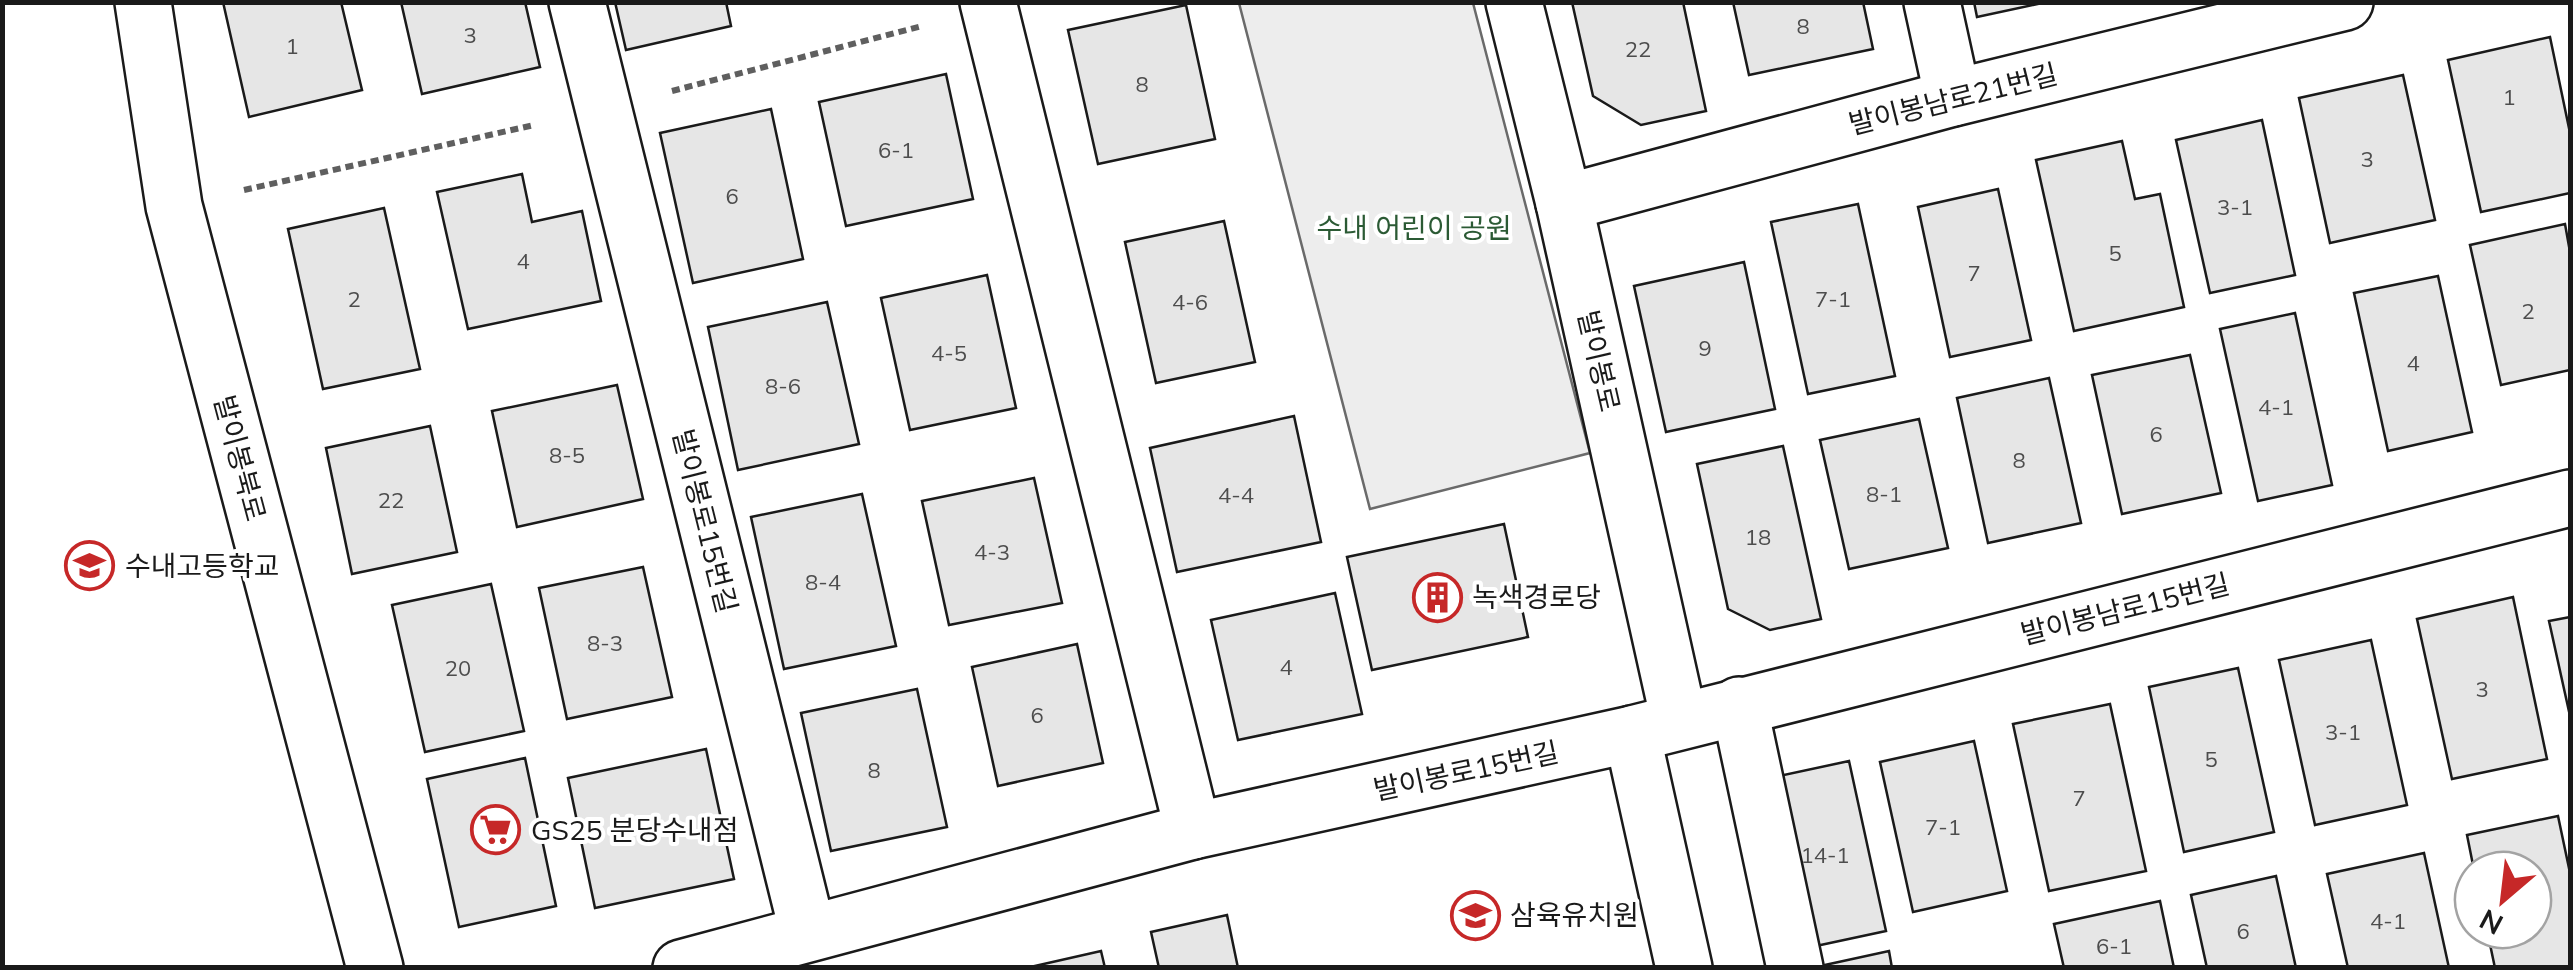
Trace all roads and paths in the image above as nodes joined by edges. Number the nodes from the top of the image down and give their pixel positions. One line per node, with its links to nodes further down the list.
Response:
1 (143, 2): 14 (street, 발이봉북로)
2 (577, 2): 13 (street, 발이봉로15번길)
3 (1514, 2): 8 (street, 발이봉로)
4 (1932, 2): 7 (street)
5 (2333, 4): 7 (street, 발이봉남로21번길)
6 (988, 6): 12 (street)
7 (1953, 98): 8 (street, 발이봉남로21번길)
8 (1564, 203): 11 (street, 발이봉로)
9 (2570, 498): 10 (street, 발이봉남로15번길)
10 (1739, 706): 11 (street, 발이봉남로15번길); 17 (street)
11 (1656, 728): 12 (street, 발이봉로15번길); 16 (street, 발이봉로)
12 (1193, 831): 13 (street, 발이봉로15번길)
13 (808, 933): 15 (street, 발이봉로15번길)
14 (375, 968)
15 (681, 968)
16 (1684, 968)
17 (1796, 968)

